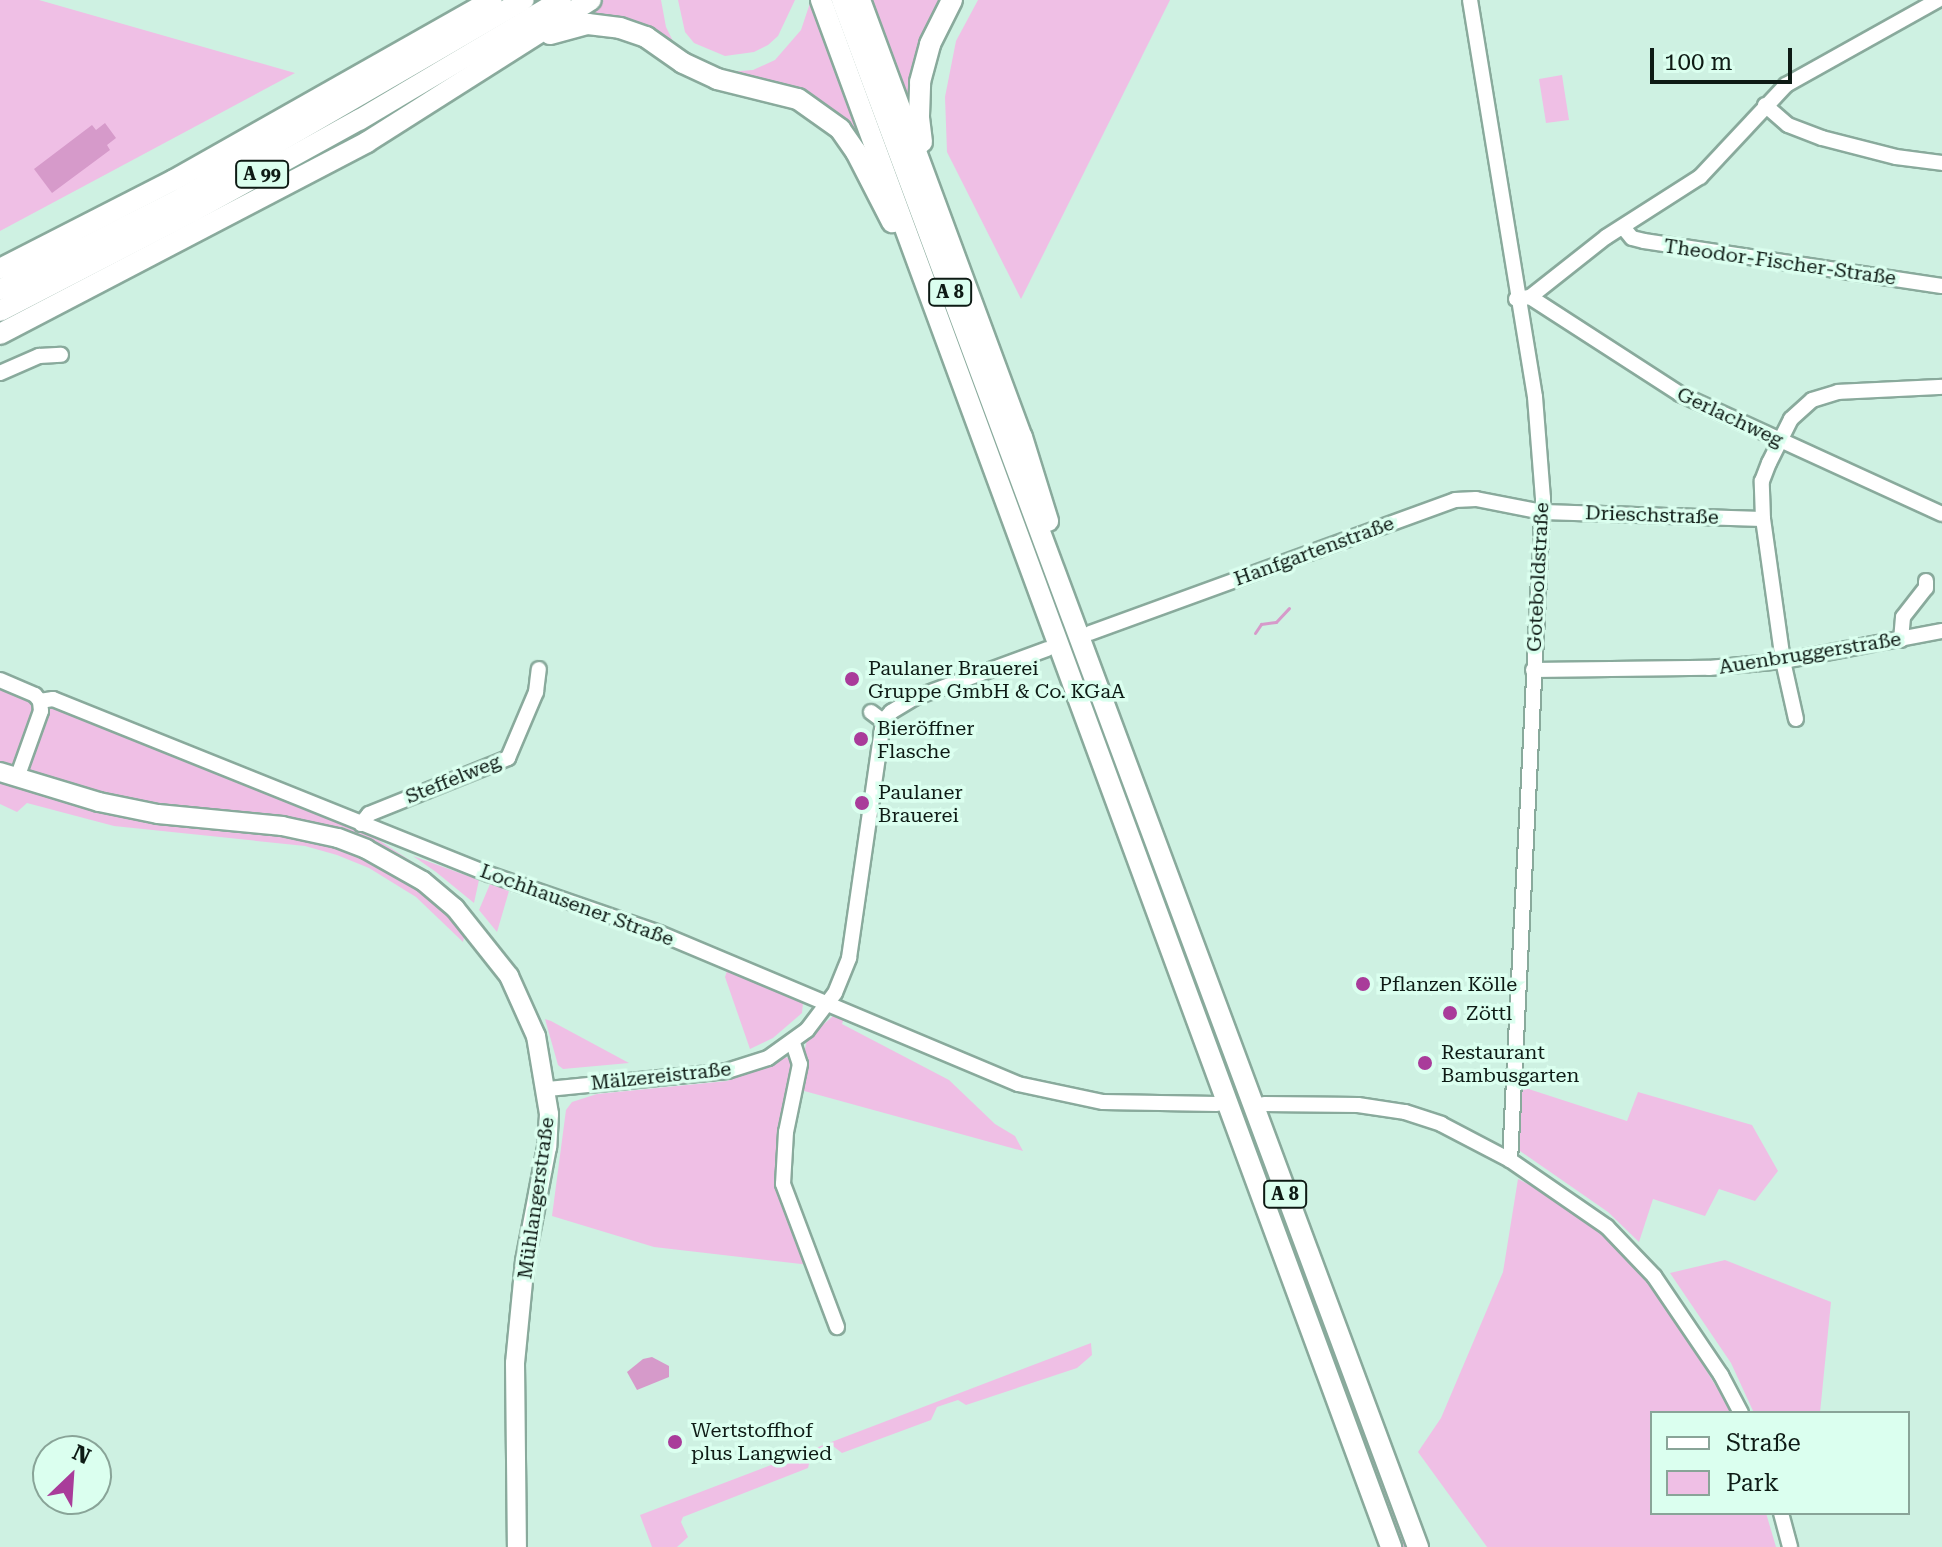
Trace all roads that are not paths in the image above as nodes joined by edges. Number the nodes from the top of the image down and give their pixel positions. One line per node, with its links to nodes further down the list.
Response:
1 (482, 0): 12 (highway)
2 (492, 0): 12 (highway)
3 (524, 0): 21 (highway, A 99)
4 (561, 0): 23 (highway, A 99)
5 (591, 0): 13 (highway)
6 (821, 0): 18 (highway, A 8)
7 (842, 0): 33 (highway, A 8)
8 (860, 0): 16 (highway)
9 (952, 0): 16 (highway)
10 (1470, 0): 22 (street, Goteboldstraße)
11 (1938, 0): 14 (street)
12 (463, 18): 19 (highway)
13 (531, 40): 18 (highway); 24 (highway)
14 (1765, 105): 15 (street); 17 (street)
15 (1942, 163)
16 (928, 184): 33 (highway)
17 (1623, 227): 20 (street, Theodor-Fischer-Straße); 22 (street)
18 (919, 266): 58 (highway, A 8)
19 (0, 269)
20 (1942, 286)
21 (0, 290)
22 (1523, 298): 28 (street, Gerlachweg); 29 (street, Goteboldstraße)
23 (0, 311)
24 (0, 334)
25 (61, 355): 26 (street)
26 (0, 373)
27 (1942, 387): 28 (street)
28 (1780, 441): 30 (street, Gerlachweg); 31 (street)
29 (1542, 512): 31 (street, Drieschstraße); 35 (street, Hanfgartenstraße); 40 (street, Goteboldstraße)
30 (1942, 514)
31 (1763, 519): 38 (street)
32 (1926, 581): 36 (street)
33 (1058, 584): 59 (highway, A 8)
34 (1942, 631): 36 (street, Auenbruggerstraße)
35 (1090, 633)
36 (1901, 640): 38 (street, Auenbruggerstraße)
37 (1047, 649): 45 (street)
38 (1783, 661): 40 (street, Auenbruggerstraße); 44 (street)
39 (539, 669): 47 (street, Steffelweg)
40 (1533, 670): 53 (street, Goteboldstraße)
41 (0, 680): 42 (street, Lochhausener Straße)
42 (40, 701): 46 (street); 47 (street, Lochhausener Straße)
43 (871, 712): 45 (street)
44 (1796, 719)
45 (883, 721): 48 (street, Mälzereistraße)
46 (9, 775): 50 (main road, Mühlangerstraße)
47 (361, 824): 48 (street, Lochhausener Straße)
48 (828, 1005): 49 (street, Mälzereistraße); 51 (street, Lochhausener Straße)
49 (793, 1043): 50 (street, Mälzereistraße); 54 (street)
50 (548, 1089): 57 (main road, Mühlangerstraße)
51 (1217, 1104)
52 (1264, 1104): 53 (street)
53 (1510, 1160): 55 (street)
54 (837, 1327)
55 (1740, 1411)
56 (1782, 1515): 60 (street)
57 (517, 1547)
58 (1391, 1547)
59 (1418, 1547)
60 (1790, 1547)

